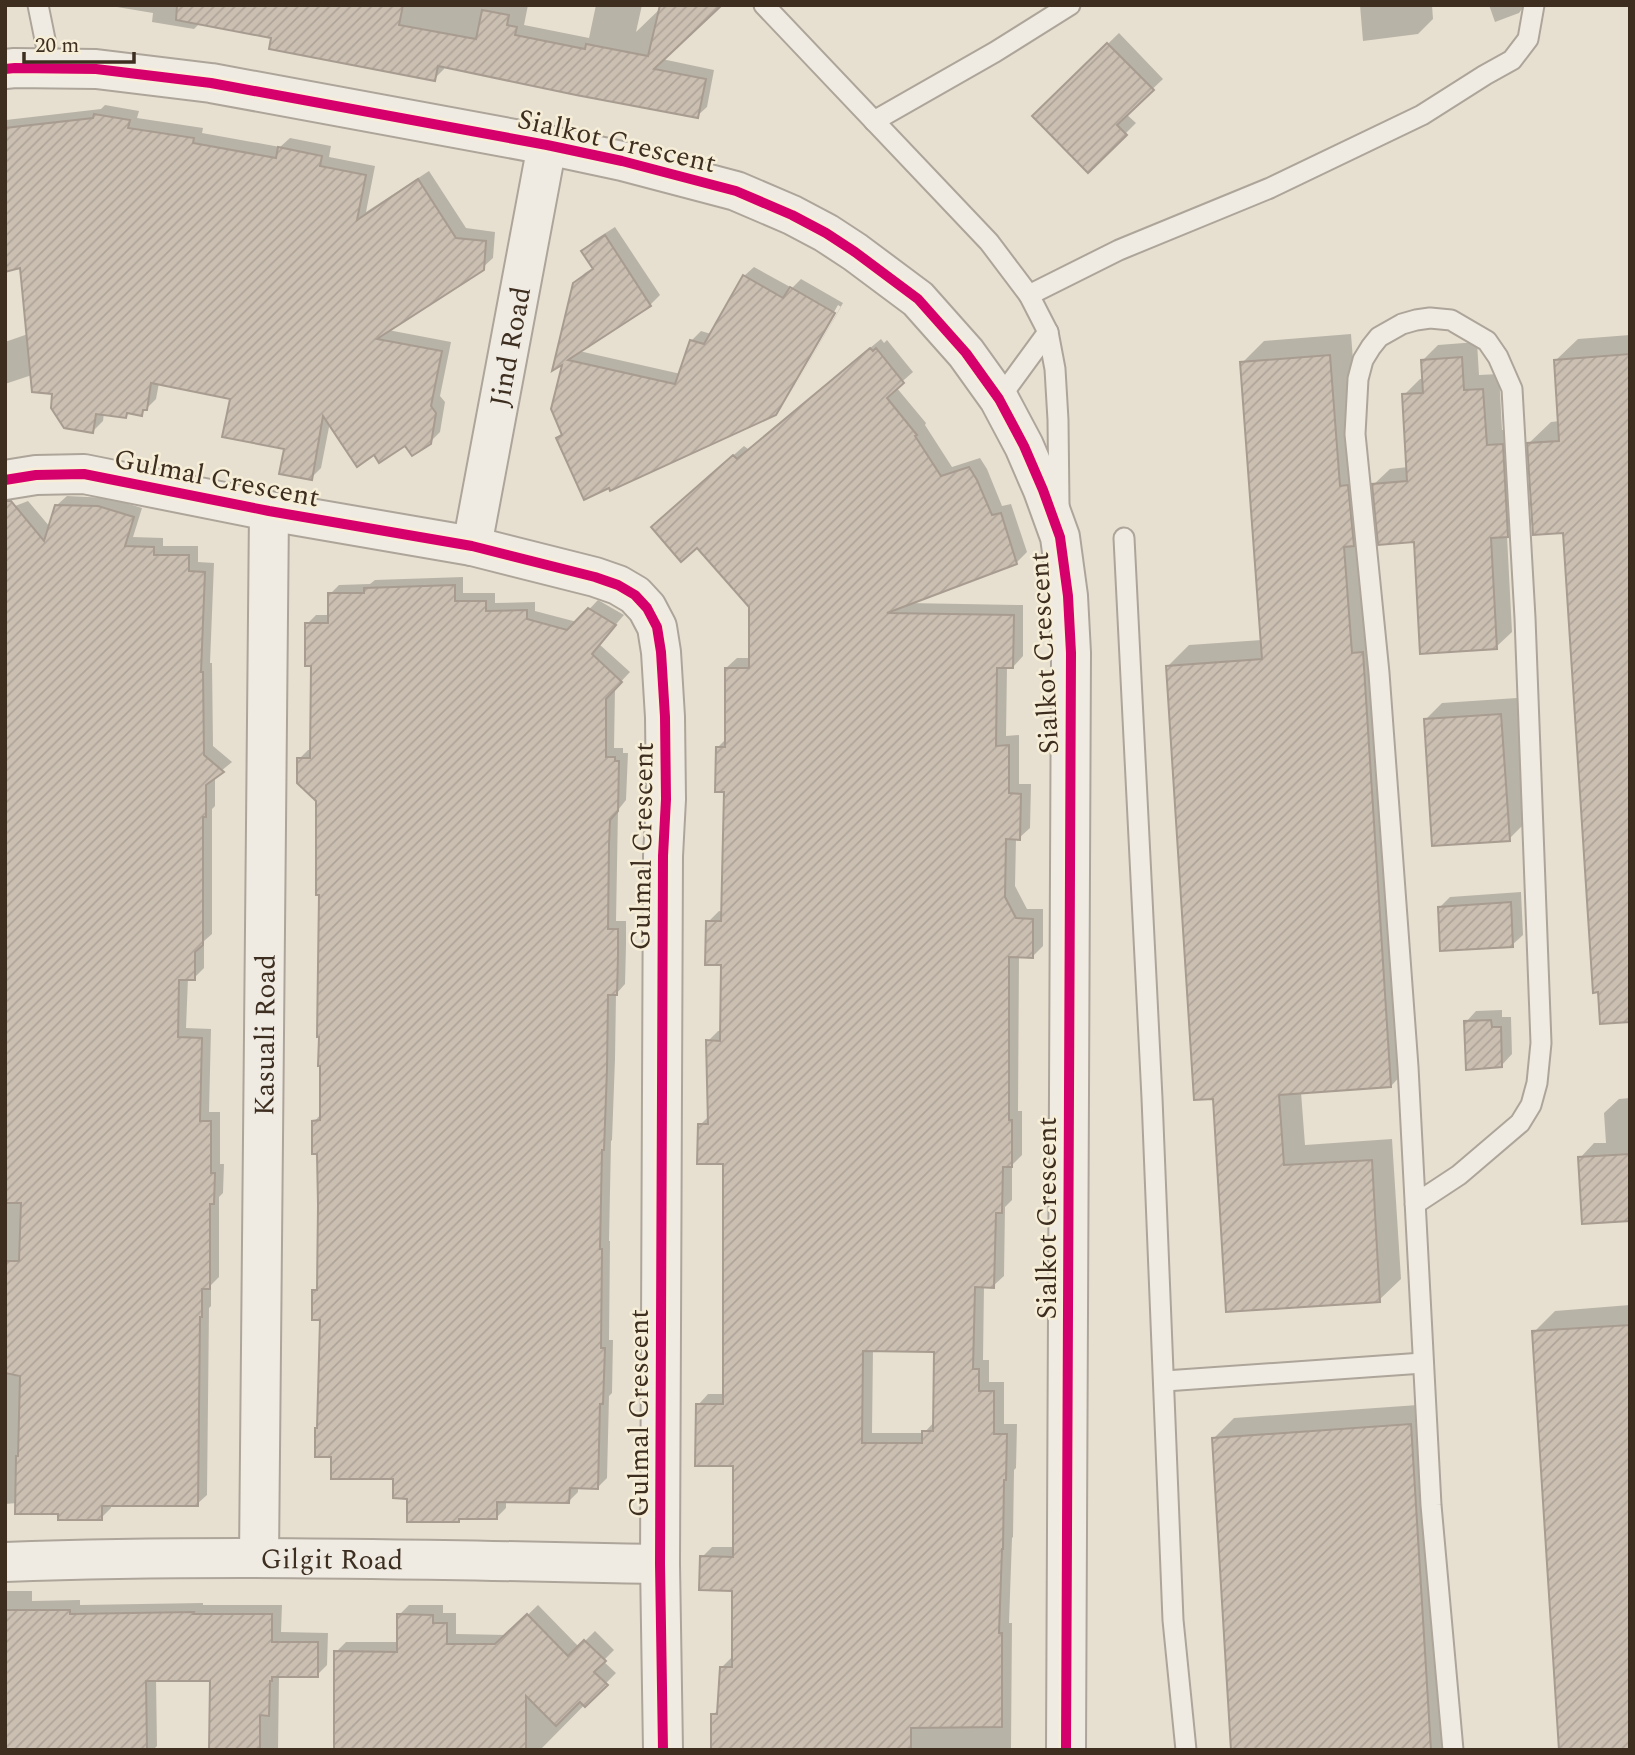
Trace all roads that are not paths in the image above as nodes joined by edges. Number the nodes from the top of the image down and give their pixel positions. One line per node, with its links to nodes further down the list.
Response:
1 (38, 5): 6 (lane)
2 (764, 5): 7 (lane)
3 (1070, 5): 7 (lane)
4 (1534, 5): 9 (lane)
5 (5, 69): 6 (street, Sialkot Crescent)
6 (51, 69): 8 (street, Sialkot Crescent)
7 (874, 121): 9 (lane)
8 (547, 145): 11 (street, Sialkot Crescent); 16 (street, Jind Road)
9 (1029, 295): 10 (lane)
10 (1048, 332): 11 (lane); 14 (lane)
11 (999, 399): 14 (street, Sialkot Crescent)
12 (5, 480): 13 (street, Gulmal Crescent)
13 (269, 511): 16 (street, Gulmal Crescent); 20 (street, Kasuali Road)
14 (1060, 537): 24 (street, Sialkot Crescent)
15 (1124, 538): 19 (lane)
16 (471, 546): 22 (street, Gulmal Crescent)
17 (1415, 1204): 17 (lane); 18 (lane)
18 (1423, 1363): 19 (lane); 26 (lane)
19 (1165, 1381): 25 (lane)
20 (259, 1558): 21 (street, Gilgit Road); 22 (street, Gilgit Road)
21 (5, 1562)
22 (660, 1564): 23 (street, Gulmal Crescent)
23 (663, 1750)
24 (1066, 1750)
25 (1186, 1750)
26 (1454, 1750)

